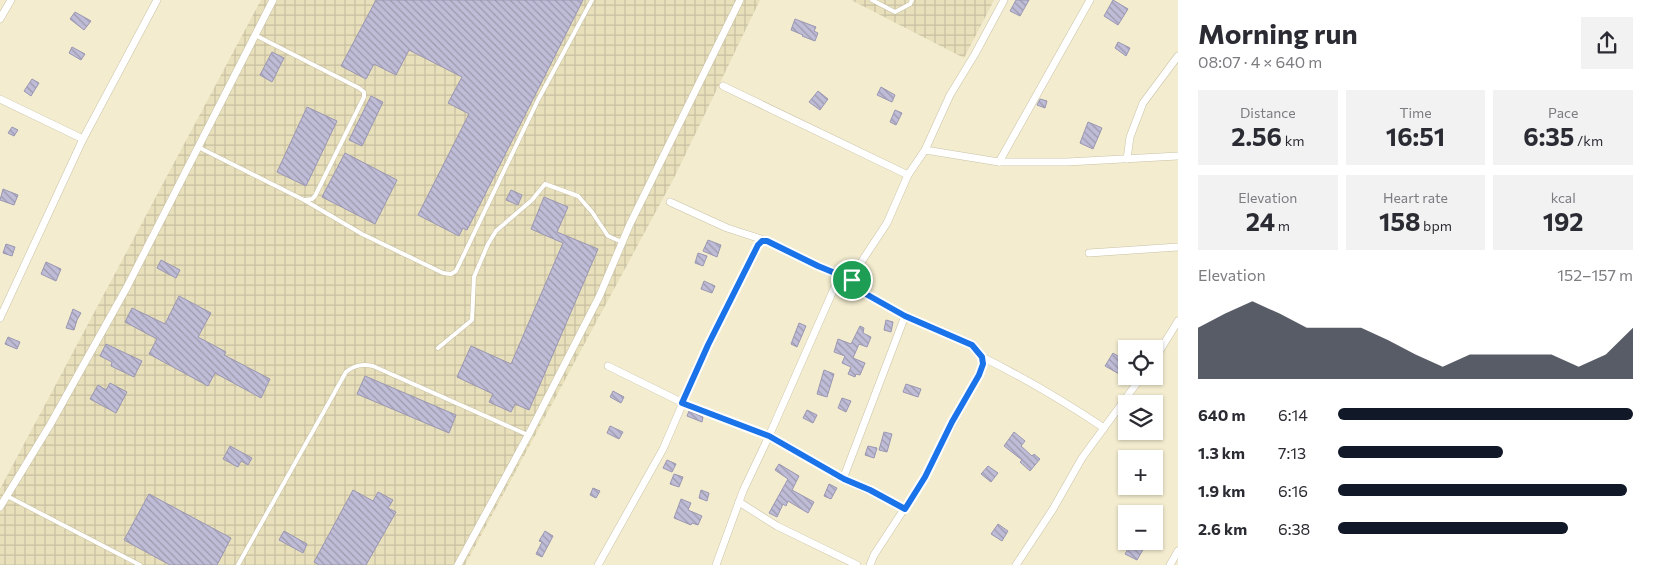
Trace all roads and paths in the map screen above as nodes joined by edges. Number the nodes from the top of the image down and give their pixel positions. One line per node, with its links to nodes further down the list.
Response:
1 (11, 0): 10 (street)
2 (157, 0): 15 (street)
3 (273, 0): 11 (street)
4 (592, 0): 22 (lane)
5 (740, 0): 25 (street)
6 (872, 0): 7 (lane)
7 (912, 0)
8 (1004, 0): 17 (street)
9 (1090, 0): 20 (street)
10 (0, 19)
11 (255, 35): 16 (street); 22 (lane)
12 (1178, 56): 19 (street)
13 (723, 86): 21 (street)
14 (0, 99): 15 (street)
15 (83, 139): 31 (street)
16 (198, 147): 22 (lane); 43 (street)
17 (925, 150): 20 (street); 21 (street)
18 (1178, 156): 19 (street)
19 (1127, 159): 20 (street)
20 (999, 162)
21 (908, 175): 29 (street)
22 (304, 200)
23 (670, 202): 24 (street)
24 (762, 241): 28 (street); 38 (street)
25 (622, 242): 34 (lane); 40 (street)
26 (1178, 247): 27 (street)
27 (1089, 253)
28 (840, 275): 29 (street); 41 (street)
29 (852, 280): 30 (street)
30 (905, 316): 35 (street); 42 (street)
31 (0, 318)
32 (1178, 321): 33 (street)
33 (1163, 345)
34 (438, 348)
35 (982, 357): 39 (street); 46 (street)
36 (608, 366): 38 (street)
37 (1135, 385): 39 (street)
38 (682, 403): 41 (street); 51 (street)
39 (1104, 428): 55 (street)
40 (528, 435): 49 (lane); 50 (street)
41 (769, 436): 42 (street); 44 (street)
42 (844, 479): 46 (street)
43 (7, 496): 45 (street); 48 (lane)
44 (739, 502): 52 (street); 53 (street)
45 (0, 507)
46 (905, 509): 54 (street)
47 (1178, 551): 56 (street)
48 (140, 565)
49 (238, 565)
50 (458, 565)
51 (598, 565)
52 (716, 565)
53 (857, 565)
54 (870, 565)
55 (1016, 565)
56 (1170, 565)

